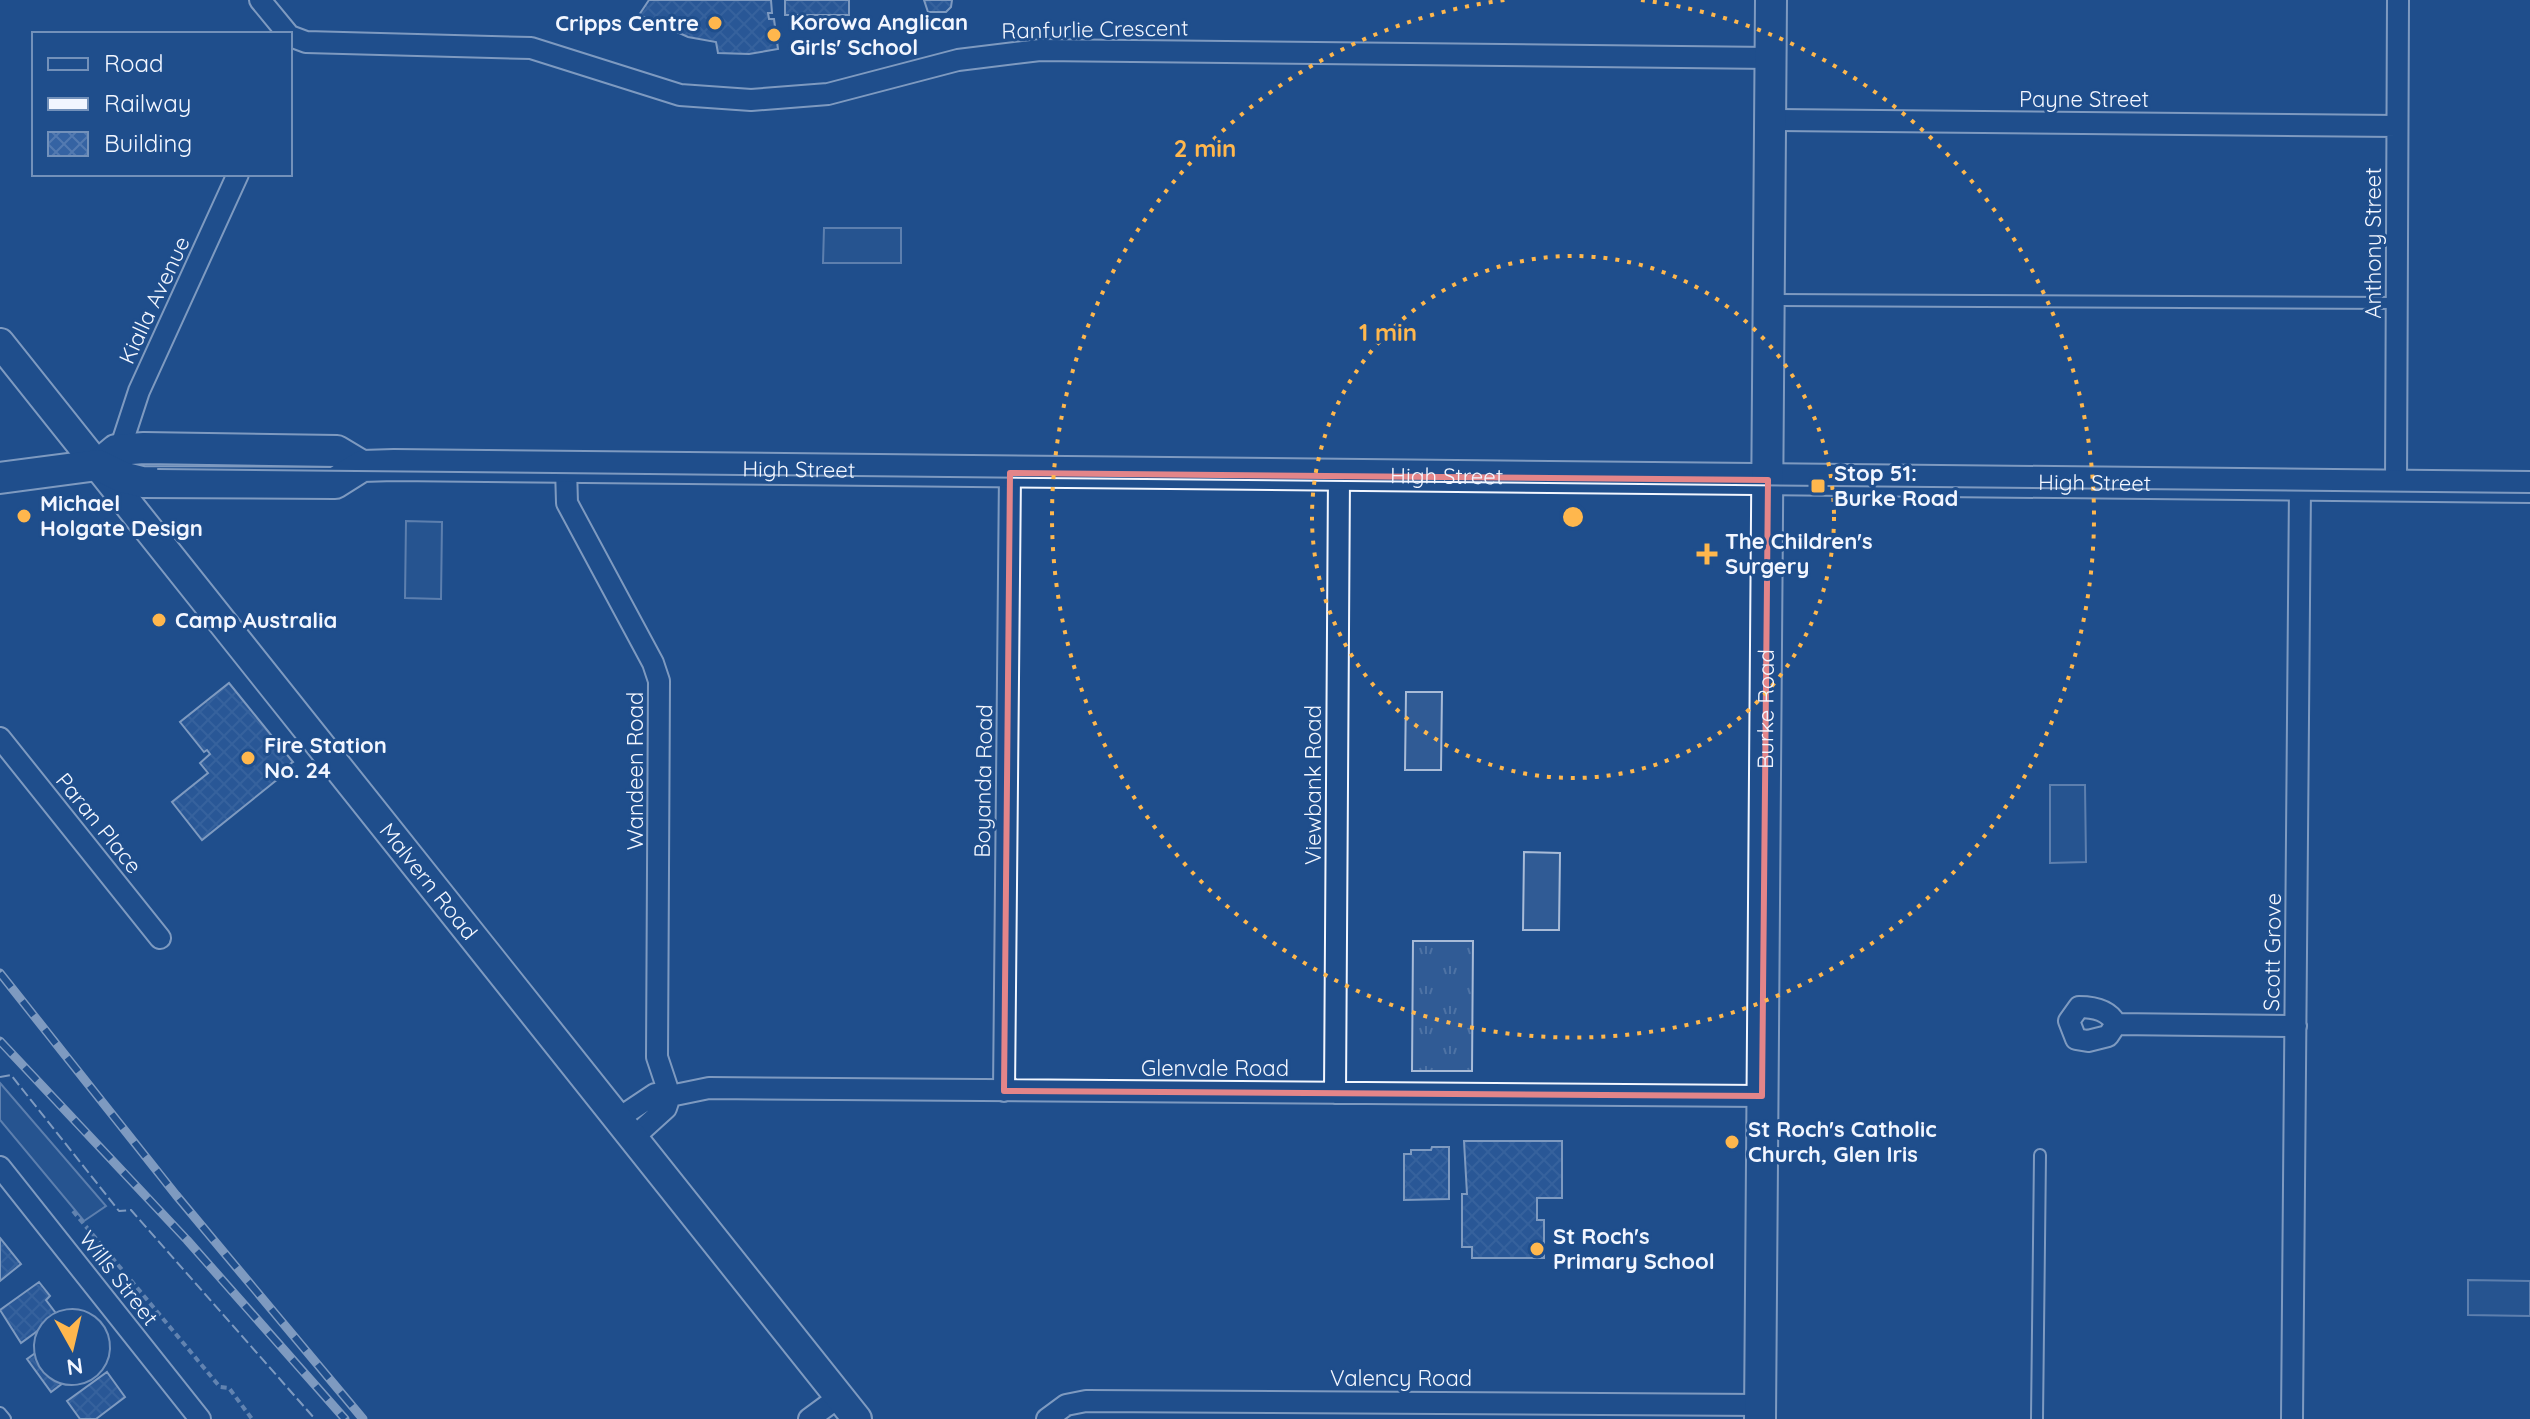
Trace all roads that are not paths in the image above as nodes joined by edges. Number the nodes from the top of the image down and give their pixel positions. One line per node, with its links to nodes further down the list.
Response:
1 (260, 0): 4 (street, Ranfurlie Crescent)
2 (1771, 0): 6 (main road, Burke Road)
3 (2398, 0): 8 (street, Anthony Street)
4 (284, 32)
5 (292, 43): 6 (street, Ranfurlie Crescent)
6 (1771, 58): 7 (main road, Burke Road)
7 (1770, 120): 8 (street, Payne Street); 10 (main road, Burke Road)
8 (2397, 126): 11 (street, Anthony Street)
9 (237, 176): 13 (street, Kialla Avenue)
10 (1768, 300): 11 (lane); 18 (main road, Burke Road)
11 (2397, 303): 20 (street, Anthony Street)
12 (0, 343): 13 (main road, Malvern Road)
13 (109, 457): 14 (main road, High Street); 17 (main road); 30 (main road, Malvern Road)
14 (566, 468): 15 (main road, High Street); 28 (street, Wandeen Road)
15 (1010, 473): 16 (main road, High Street); 26 (street, Boyanda Road)
16 (1339, 476): 18 (main road, High Street); 27 (street, Viewbank Road)
17 (0, 478)
18 (1768, 480): 19 (main road, High Street); 29 (main road, Burke Road)
19 (2300, 486): 20 (main road, High Street); 25 (street, Scott Grove)
20 (2396, 486): 21 (main road, High Street)
21 (2530, 487)
22 (0, 738): 23 (street, Paran Place)
23 (160, 938)
24 (2116, 1024): 25 (street)
25 (2296, 1026): 43 (street, Scott Grove)
26 (1004, 1091): 27 (street, Glenvale Road); 28 (street, Glenvale Road)
27 (1335, 1093): 29 (street, Glenvale Road)
28 (670, 1096): 30 (street)
29 (1762, 1096): 35 (main road, Burke Road)
30 (627, 1128): 33 (main road, Malvern Road)
31 (2040, 1155): 42 (lane)
32 (0, 1167): 38 (street, Wills Street)
33 (839, 1397): 39 (street); 40 (main road, Malvern Road)
34 (1394, 1411): 35 (street, Valency Road); 41 (street, Valency Road)
35 (1760, 1412)
36 (0, 1413): 37 (lane)
37 (5, 1419)
38 (200, 1419)
39 (809, 1419)
40 (857, 1419)
41 (1047, 1419)
42 (2037, 1419)
43 (2292, 1419)

